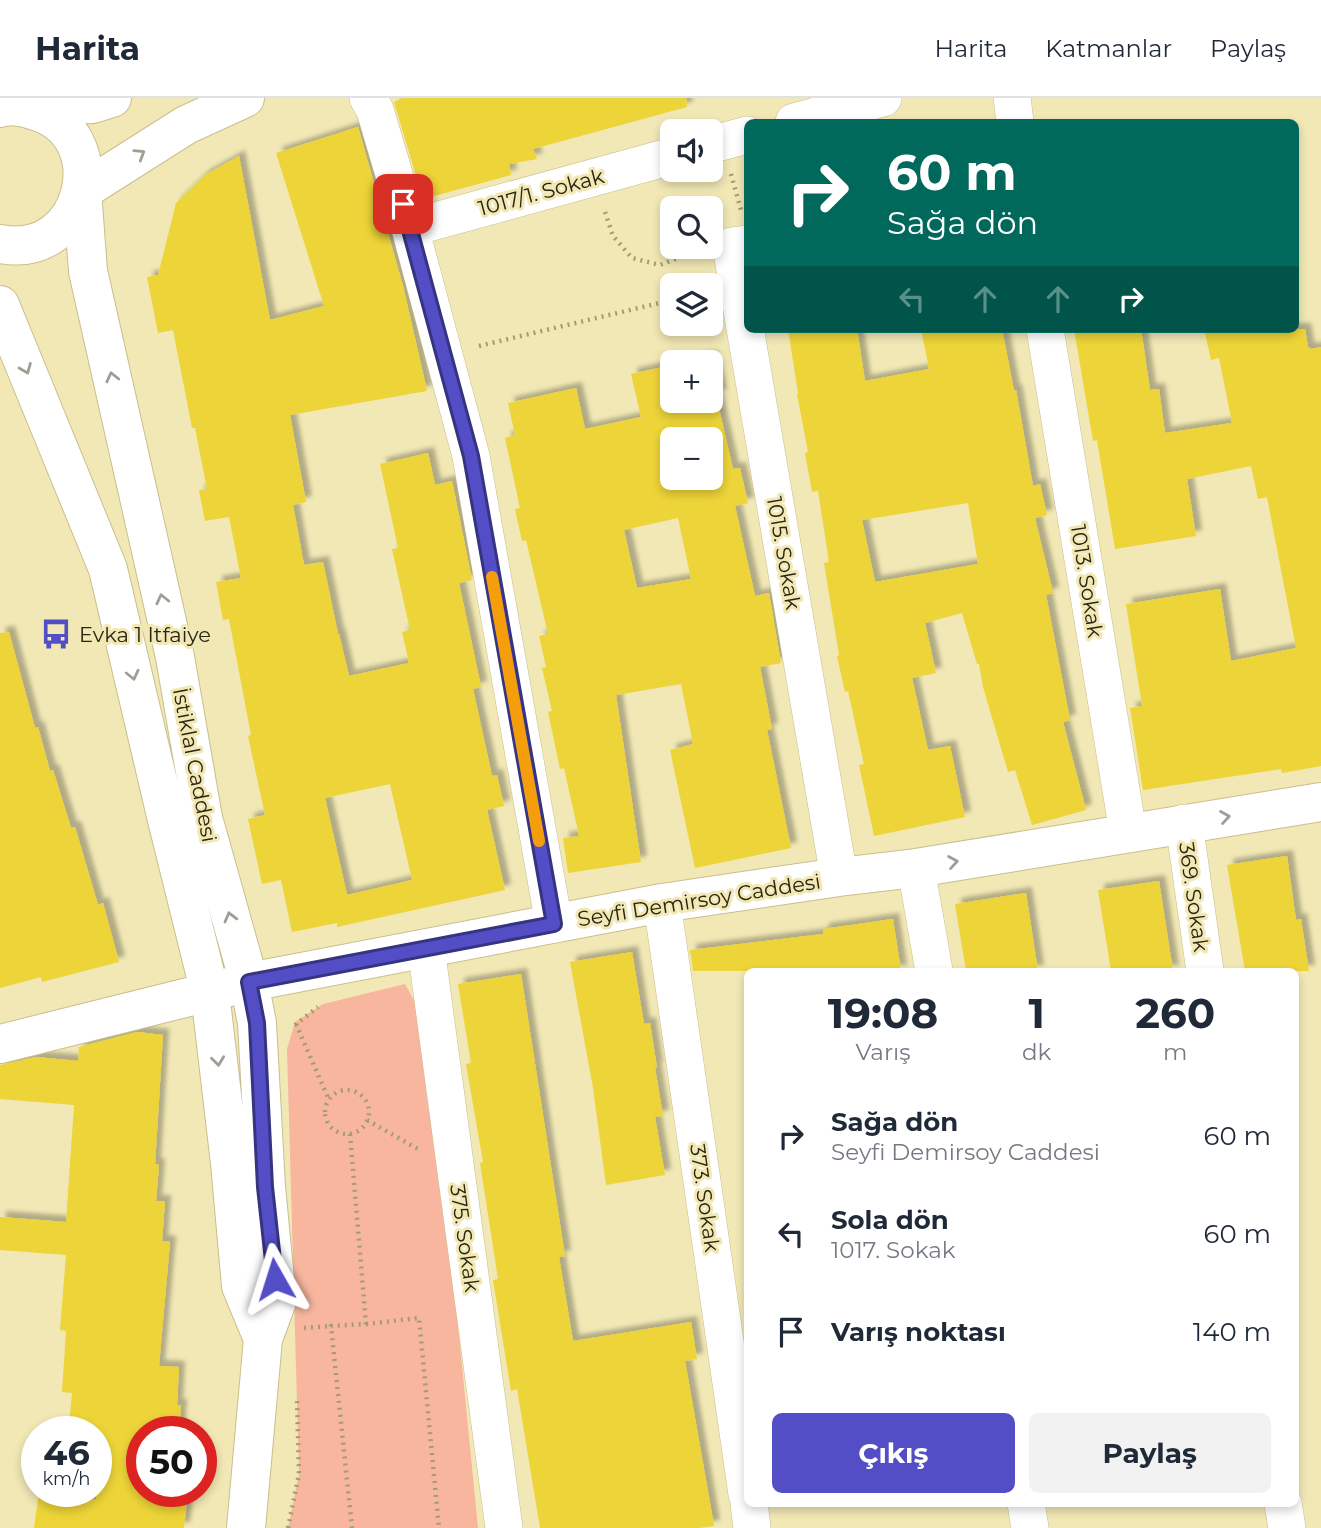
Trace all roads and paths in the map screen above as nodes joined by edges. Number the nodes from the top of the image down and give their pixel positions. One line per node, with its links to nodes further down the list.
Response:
1 (112, 98): 6 (main road)
2 (245, 98): 12 (main road, one-way to 2)
3 (368, 98): 14 (street)
4 (883, 98): 7 (street)
5 (1012, 98): 8 (street)
6 (1, 107): 12 (main road, İstiklal Caddesi)
7 (805, 119)
8 (1014, 119)
9 (726, 141): 13 (path)
10 (660, 159): 11 (street, 1017/1. Sokak)
11 (594, 177): 14 (street, 1017/1. Sokak); 17 (path)
12 (82, 191): 16 (main road); 34 (main road, İstiklal Caddesi, one-way to 12)
13 (744, 226)
14 (410, 228): 23 (street)
15 (744, 232): 20 (street, 1015. Sokak)
16 (0, 244)
17 (677, 259)
18 (660, 303): 23 (path)
19 (0, 306): 35 (main road, İstiklal Caddesi, one-way to 35)
20 (744, 323)
21 (746, 333): 28 (street, 1015. Sokak)
22 (1046, 333): 26 (street, 1013. Sokak)
23 (444, 354): 30 (street)
24 (1321, 802): 25 (main road, Seyfi Demirsoy Caddesi, one-way to 24)
25 (1184, 823): 26 (main road, Seyfi Demirsoy Caddesi); 33 (street, 369. Sokak)
26 (1128, 832): 27 (main road, Seyfi Demirsoy Caddesi, one-way to 26)
27 (916, 868): 28 (main road, Seyfi Demirsoy Caddesi); 32 (street)
28 (839, 877): 29 (main road, Seyfi Demirsoy Caddesi)
29 (662, 903): 30 (main road, Seyfi Demirsoy Caddesi); 48 (street, 373. Sokak)
30 (554, 924): 31 (main road, Seyfi Demirsoy Caddesi)
31 (426, 948): 34 (main road, Seyfi Demirsoy Caddesi); 56 (street, 375. Sokak)
32 (933, 968)
33 (1205, 968)
34 (249, 982): 35 (main road, Seyfi Demirsoy Caddesi); 46 (main road, İstiklal Caddesi)
35 (210, 993): 39 (main road, Seyfi Demirsoy Caddesi); 46 (main road, İstiklal Caddesi, one-way to 46)
36 (323, 1004): 37 (path)
37 (295, 1022): 38 (path); 40 (path)
38 (292, 1031)
39 (0, 1044)
40 (329, 1100): 41 (path); 42 (path)
41 (367, 1120): 42 (path); 43 (path)
42 (351, 1134): 44 (path)
43 (421, 1151)
44 (366, 1324): 45 (path); 55 (path)
45 (331, 1326): 46 (path); 54 (path)
46 (279, 1334): 52 (main road, İstiklal Caddesi)
47 (297, 1395): 53 (path)
48 (744, 1473)
49 (749, 1507): 57 (street)
50 (1027, 1507): 58 (street)
51 (1284, 1507): 59 (street)
52 (246, 1528)
53 (288, 1528)
54 (352, 1528)
55 (439, 1528)
56 (504, 1528)
57 (752, 1528)
58 (1030, 1528)
59 (1287, 1528)

